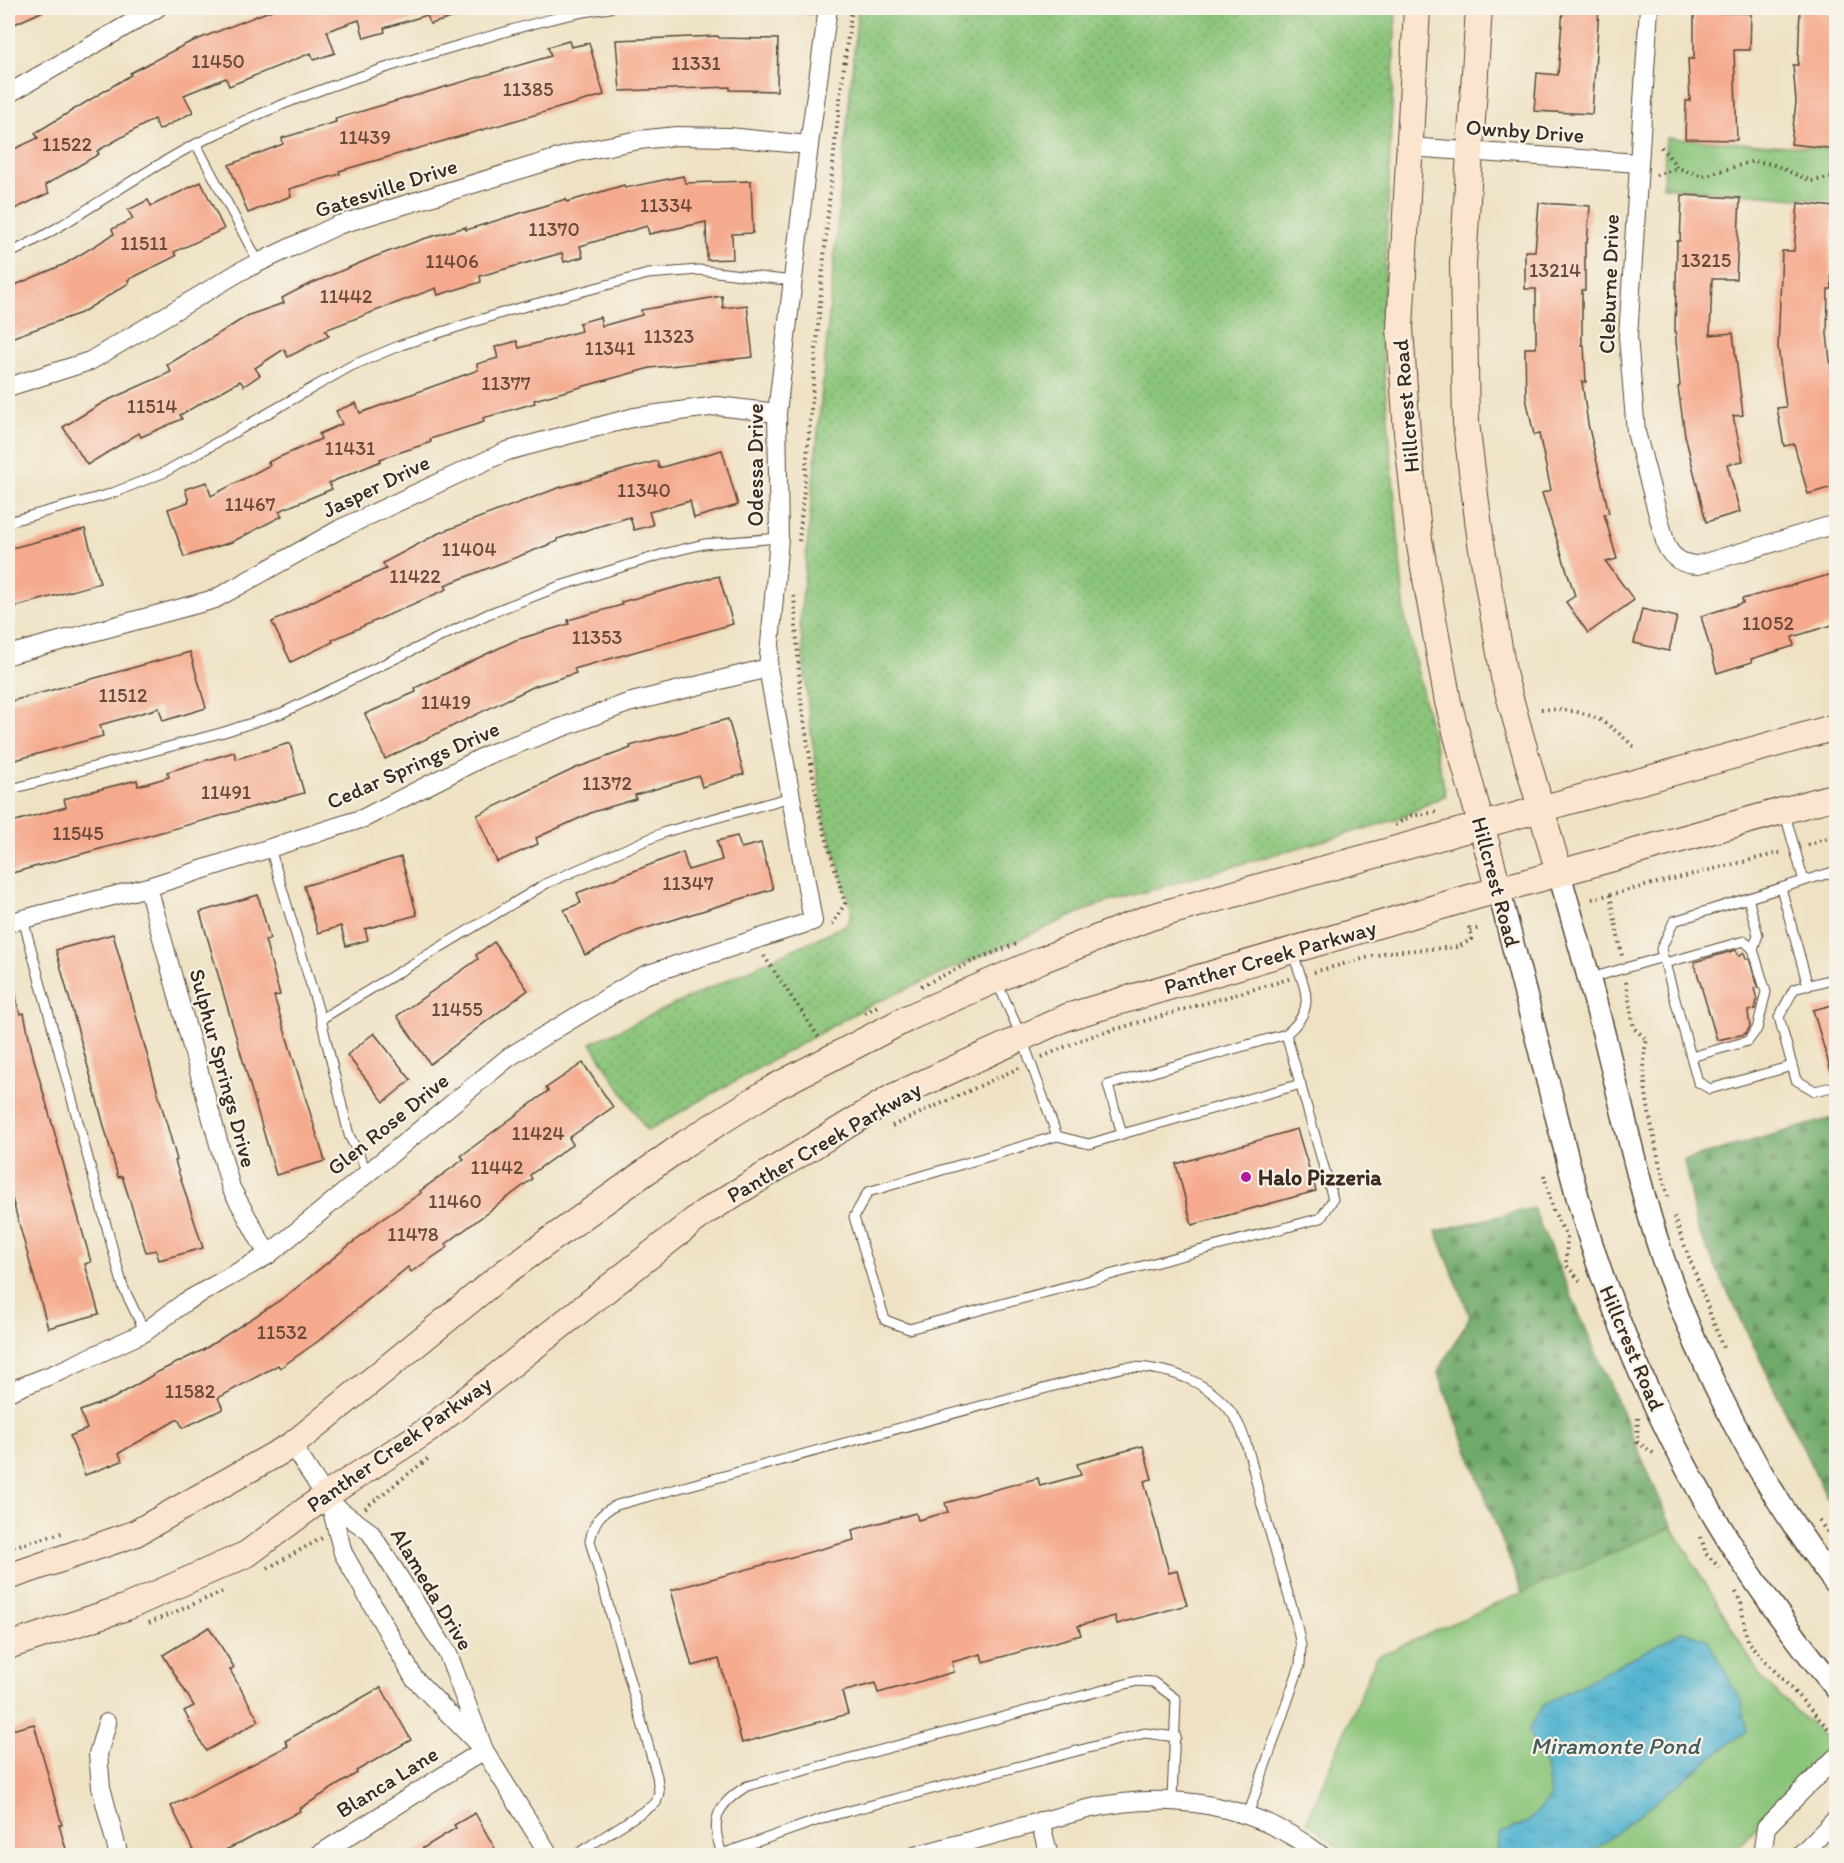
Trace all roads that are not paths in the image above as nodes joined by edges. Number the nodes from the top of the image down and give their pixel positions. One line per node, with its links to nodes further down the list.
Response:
1 (157, 8): 8 (street)
2 (610, 8): 9 (lane)
3 (777, 8): 7 (lane)
4 (1417, 8): 11 (main road, Hillcrest Road)
5 (1479, 8): 12 (main road)
6 (1649, 8): 13 (street, Cleburne Drive)
7 (828, 9): 10 (street, Odessa Drive)
8 (8, 94)
9 (196, 144): 14 (lane); 15 (lane)
10 (809, 145): 15 (street, Gatesville Drive); 16 (street, Odessa Drive)
11 (1409, 147): 12 (street, Ownby Drive); 30 (main road, Hillcrest Road)
12 (1470, 151): 13 (street, Ownby Drive); 28 (main road)
13 (1638, 163): 20 (street, Cleburne Drive)
14 (8, 254)
15 (259, 263): 17 (street, Gatesville Drive)
16 (793, 281): 18 (street, Odessa Drive); 19 (lane)
17 (8, 387)
18 (777, 413): 21 (street, Odessa Drive); 22 (street, Jasper Drive)
19 (8, 522)
20 (1836, 524)
21 (779, 538): 23 (street, Odessa Drive); 25 (lane)
22 (8, 655)
23 (768, 668): 27 (street, Odessa Drive); 31 (street, Cedar Springs Drive)
24 (1836, 727): 28 (main road)
25 (8, 789)
26 (1836, 796): 29 (main road, Panther Creek Parkway)
27 (791, 797): 40 (street, Odessa Drive); 48 (lane)
28 (1540, 808): 30 (main road); 33 (main road)
29 (1784, 811): 33 (main road, Panther Creek Parkway); 34 (lane)
30 (1481, 826): 37 (main road, Hillcrest Road); 46 (main road)
31 (270, 848): 35 (street, Cedar Springs Drive); 48 (lane)
32 (1836, 872): 34 (lane)
33 (1559, 873): 37 (main road, Panther Creek Parkway); 45 (street)
34 (1804, 881): 36 (lane)
35 (148, 887): 39 (street, Cedar Springs Drive); 58 (street, Sulphur Springs Drive)
36 (1781, 888): 38 (lane); 47 (lane)
37 (1499, 891): 42 (main road, Panther Creek Parkway); 67 (street, Hillcrest Road)
38 (1748, 898): 41 (lane); 43 (lane)
39 (15, 921): 59 (lane)
40 (818, 925): 57 (street, Glen Rose Drive)
41 (1753, 949): 43 (lane); 51 (lane)
42 (1292, 951): 49 (lane); 50 (main road, Panther Creek Parkway)
43 (1664, 960): 45 (lane); 51 (lane)
44 (1836, 978): 47 (lane)
45 (1588, 979): 65 (street)
46 (996, 980): 50 (lane); 61 (main road)
47 (1808, 986): 52 (lane)
48 (321, 1019): 57 (lane)
49 (1286, 1034): 53 (lane); 55 (lane)
50 (1022, 1038): 56 (lane); 62 (main road, Panther Creek Parkway)
51 (1691, 1057): 52 (lane)
52 (1792, 1066): 54 (lane)
53 (1301, 1084): 55 (lane); 56 (lane)
54 (1836, 1086)
55 (1122, 1134): 56 (lane)
56 (1057, 1136)
57 (367, 1171): 58 (street, Glen Rose Drive)
58 (268, 1255): 59 (street, Glen Rose Drive)
59 (145, 1332): 60 (street, Glen Rose Drive)
60 (9, 1385)
61 (292, 1444): 62 (street, Alameda Drive); 64 (main road)
62 (328, 1499): 63 (street, Alameda Drive); 66 (main road, Panther Creek Parkway)
63 (344, 1523): 70 (street, Alameda Drive); 70 (street, Alameda Drive)
64 (8, 1577)
65 (1836, 1584)
66 (8, 1646)
67 (1836, 1688)
68 (107, 1723): 77 (street)
69 (1176, 1737): 72 (lane); 76 (lane); 76 (lane)
70 (484, 1750): 78 (street, Blanca Lane); 79 (street, Alameda Drive)
71 (1836, 1757): 84 (street)
72 (1172, 1800): 73 (street); 75 (street)
73 (1248, 1815): 80 (lane); 83 (street)
74 (1836, 1819): 85 (street)
75 (1040, 1821): 81 (street); 82 (street)
76 (723, 1855)
77 (119, 1856)
78 (316, 1856)
79 (550, 1856)
80 (574, 1856)
81 (915, 1856)
82 (1049, 1856)
83 (1322, 1856)
84 (1762, 1856)
85 (1799, 1856)

